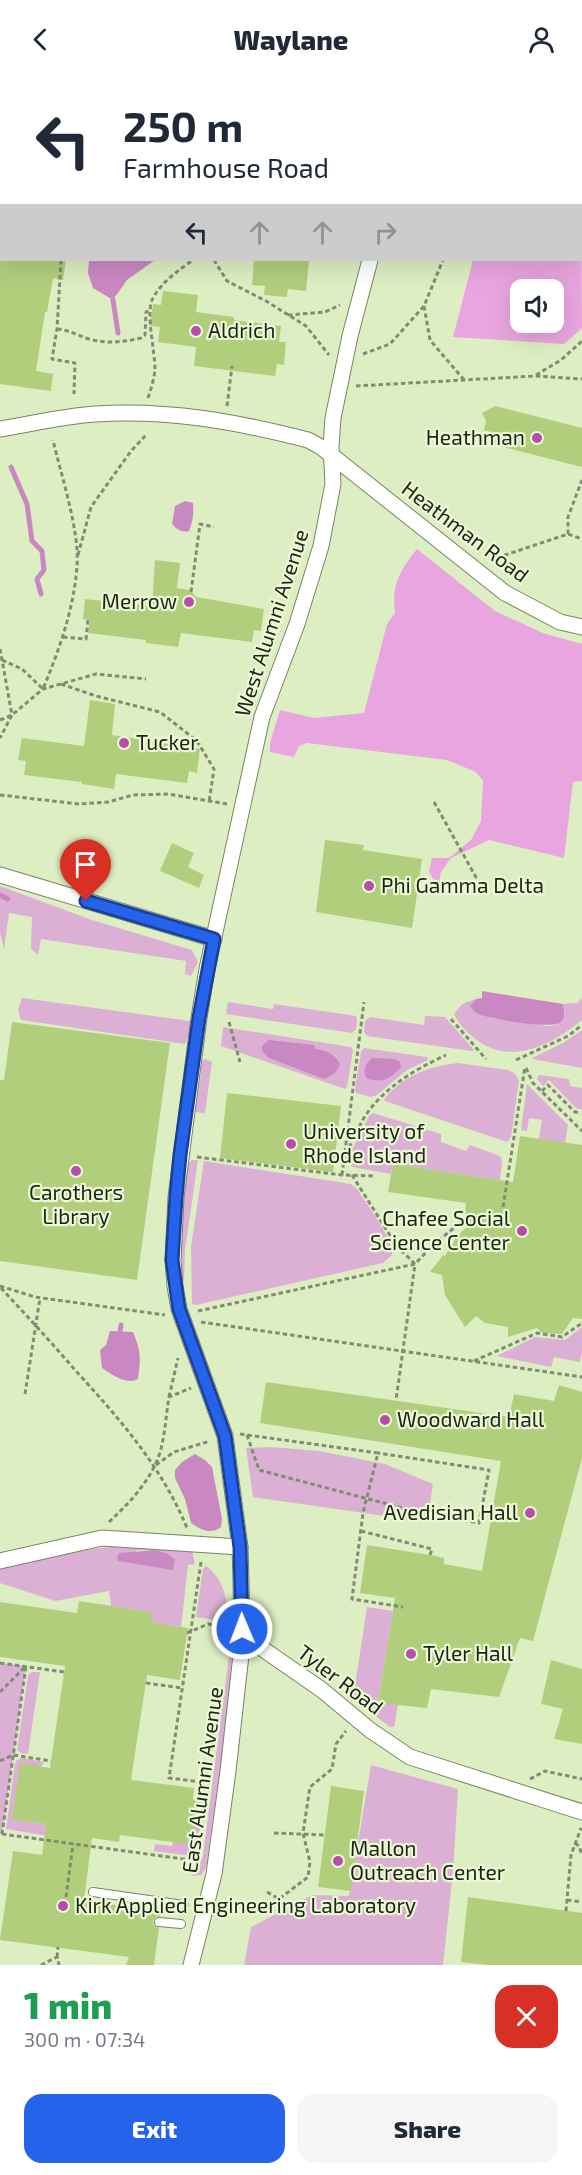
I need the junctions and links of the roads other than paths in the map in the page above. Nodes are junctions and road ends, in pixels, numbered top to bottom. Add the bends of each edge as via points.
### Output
1 (370, 261) edge
2 (0, 429) edge
3 (331, 455) junction
4 (582, 627) edge
5 (0, 875) edge
6 (224, 892) joint
7 (214, 939) junction
8 (240, 1547) junction
9 (0, 1562) edge
10 (242, 1646) junction
11 (581, 1819) edge
12 (93, 1892) dead end
13 (184, 1905) dead end
14 (159, 1922) dead end
15 (181, 1924) dead end
16 (191, 1965) edge

1 - 3 street, West Alumni Avenue via 333,418
2 - 3 street, Heathman Road via 94,414 176,414 308,440
3 - 4 street, Heathman Road via 505,593 560,622
3 - 6 street, West Alumni Avenue via 333,484 321,546 262,717
5 - 7 street
6 - 7 street, East Alumni Avenue
7 - 8 street, East Alumni Avenue via 180,1155 172,1260 183,1320 225,1436
8 - 9 street via 102,1538
8 - 10 street, East Alumni Avenue
10 - 11 street, Tyler Road via 257,1646 410,1757
10 - 16 street, East Alumni Avenue via 214,1874
12 - 13 lane
14 - 15 lane

